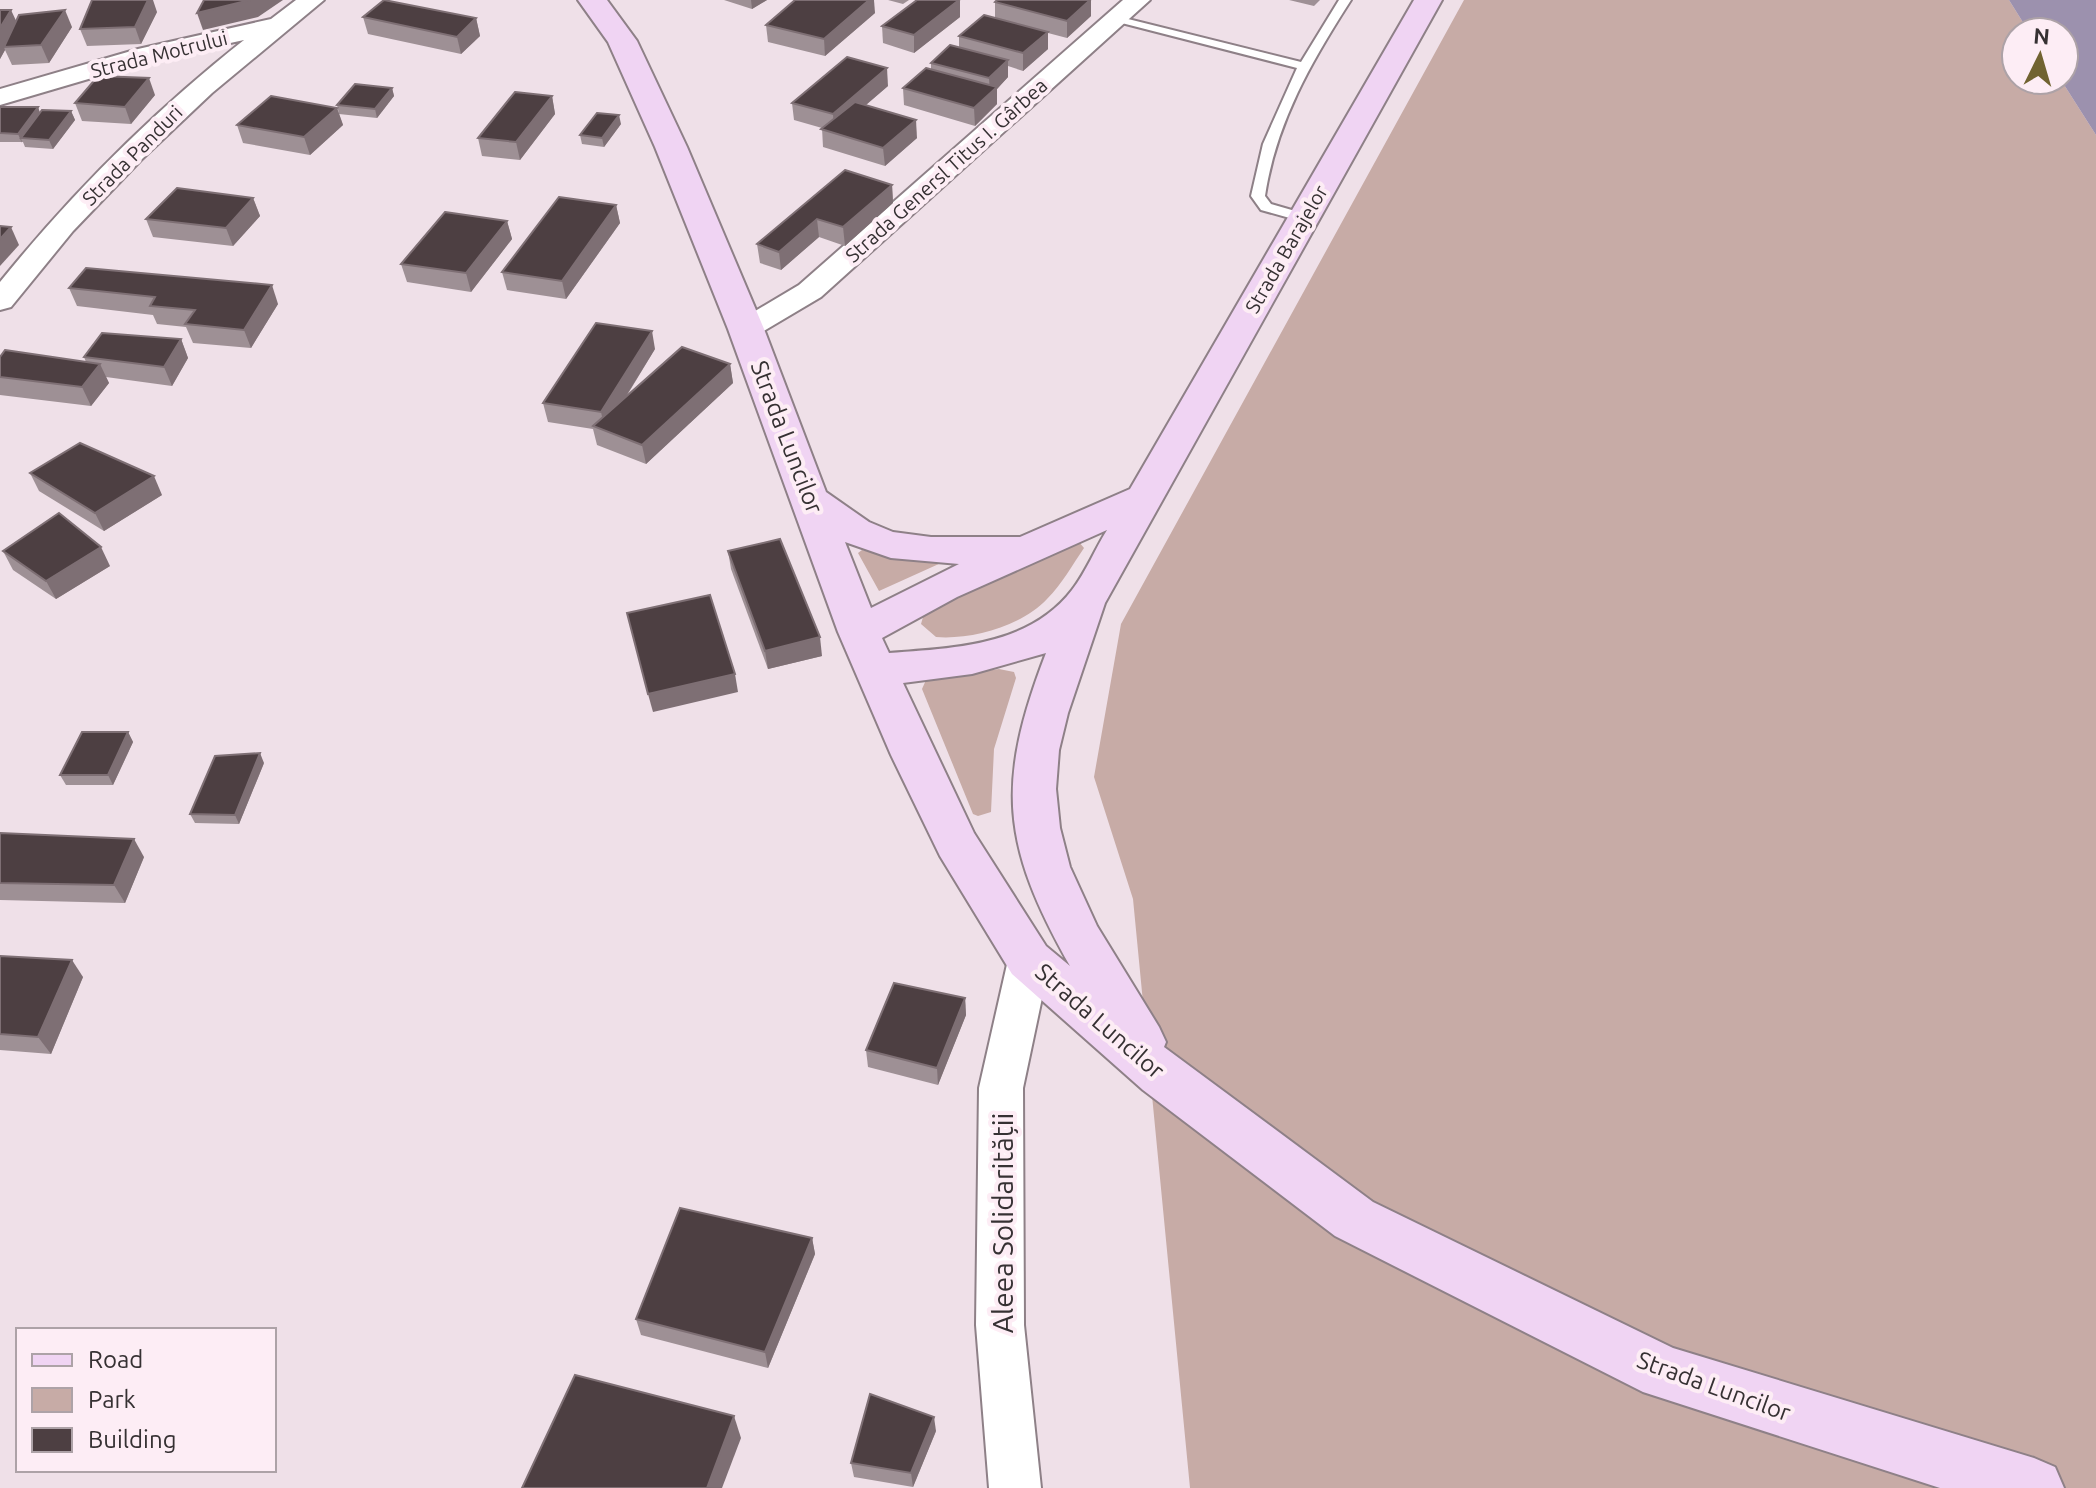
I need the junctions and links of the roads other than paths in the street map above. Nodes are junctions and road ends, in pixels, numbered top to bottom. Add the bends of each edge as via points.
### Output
1 (312, 0) edge
2 (592, 0) edge
3 (1345, 0) edge
4 (1428, 0) edge
5 (1120, 8) edge
6 (279, 25) junction
7 (1304, 66) junction
8 (0, 97) edge
9 (1304, 218) junction
10 (0, 301) edge
11 (746, 329) junction
12 (1144, 498) junction
13 (809, 499) junction
14 (1028, 547) junction
15 (1087, 599) junction
16 (867, 651) junction
17 (1029, 960) junction
18 (1161, 1075) junction
19 (1015, 1488) edge
20 (2034, 1488) edge

1 - 6 street, Strada Motrului
2 - 11 main road, Strada Luncilor via 622,41
3 - 7 lane
4 - 9 main road, Strada Barajelor
5 - 7 lane
5 - 11 street, Strada Genersl Titus I. Gârbea via 810,291
6 - 8 street, Strada Motrului via 147,54
6 - 10 street, Strada Panduri via 180,106 106,179
7 - 9 lane via 1261,166 1258,196 1266,207
9 - 12 main road, Strada Barajelor
11 - 13 main road, Strada Luncilor
12 - 14 main road
12 - 15 main road, Strada Barajelor
13 - 14 main road via 858,532 893,543 931,550
13 - 16 main road, Strada Luncilor
14 - 16 main road
15 - 16 main road, Strada Barajelor via 1059,628 978,659
15 - 18 main road via 1036,751 1034,805 1050,878
16 - 17 main road, Strada Luncilor via 956,843
17 - 18 main road, Strada Luncilor
17 - 19 street, Aleea Solidarității via 1001,1088 1000,1325
18 - 20 main road, Strada Luncilor via 1354,1219 1663,1373

